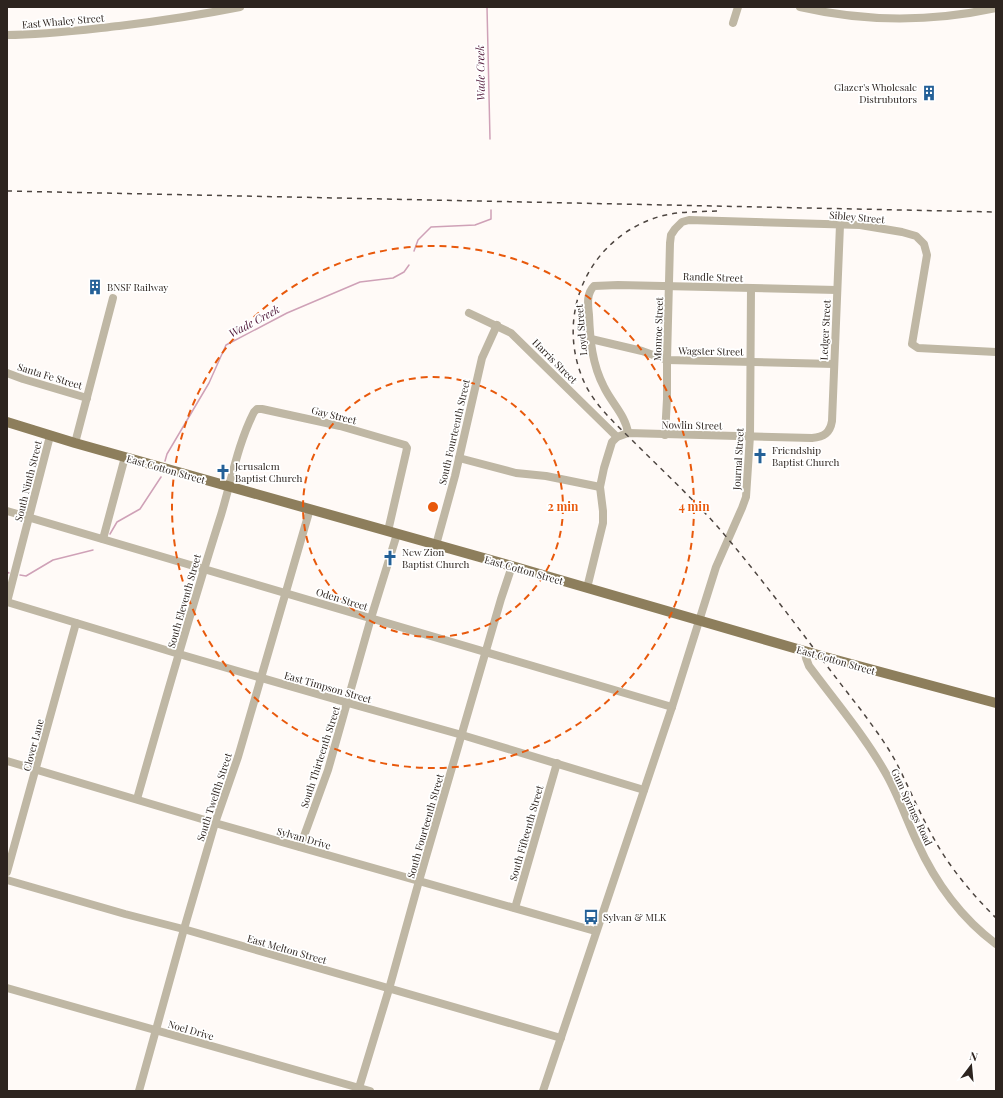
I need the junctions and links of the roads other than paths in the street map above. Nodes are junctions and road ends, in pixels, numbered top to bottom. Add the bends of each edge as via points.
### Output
1 (239, 7) edge
2 (738, 7) edge
3 (800, 7) edge
4 (996, 8) edge
5 (733, 23) dead end
6 (7, 34) edge
7 (840, 225) junction
8 (677, 226) joint
9 (669, 286) junction
10 (752, 288) junction
11 (591, 289) joint
12 (837, 290) junction
13 (113, 298) dead end
14 (469, 313) dead end
15 (496, 325) junction
16 (590, 338) junction
17 (996, 352) edge
18 (667, 360) junction
19 (750, 362) junction
20 (834, 364) junction
21 (7, 373) edge
22 (87, 398) junction
23 (256, 410) joint
24 (7, 422) edge
25 (628, 433) junction
26 (826, 434) joint
27 (665, 435) junction
28 (50, 436) junction
29 (750, 436) junction
30 (617, 438) junction
31 (75, 443) junction
32 (406, 446) joint
33 (125, 458) junction
34 (459, 458) junction
35 (230, 487) junction
36 (600, 487) junction
37 (310, 509) junction
38 (7, 511) edge
39 (29, 518) junction
40 (393, 533) junction
41 (103, 539) junction
42 (436, 545) junction
43 (512, 566) junction
44 (204, 569) junction
45 (587, 588) junction
46 (287, 593) junction
47 (7, 602) edge
48 (371, 618) junction
49 (700, 621) junction
50 (76, 623) junction
51 (805, 651) junction
52 (486, 652) junction
53 (179, 654) junction
54 (262, 678) junction
55 (348, 703) junction
56 (996, 703) edge
57 (672, 707) junction
58 (462, 734) junction
59 (7, 761) edge
60 (557, 763) junction
61 (36, 770) junction
62 (644, 790) junction
63 (137, 799) junction
64 (215, 823) junction
65 (300, 847) junction
66 (7, 872) edge
67 (7, 880) edge
68 (419, 881) junction
69 (515, 908) junction
70 (184, 929) junction
71 (595, 931) junction
72 (996, 944) edge
73 (7, 988) edge
74 (389, 989) junction
75 (156, 1030) junction
76 (561, 1038) junction
77 (358, 1089) edge
78 (139, 1091) edge
79 (370, 1091) edge
80 (543, 1091) edge

1 - 6 street, East Whaley Street via 169,20 88,30 48,34
2 - 5 street
3 - 4 street via 845,15 899,19 943,17
7 - 8 street, Sibley Street via 692,220
7 - 12 street, Ledger Street
7 - 17 street, Sibley Street via 870,226 906,232 919,238 924,244 927,260 912,342 914,346
8 - 9 street, Monroe Street via 670,240
9 - 10 street, Randle Street
9 - 11 street, Randle Street via 599,285
9 - 18 street, Monroe Street
10 - 12 street, Randle Street
10 - 19 street, Journal Street
11 - 16 street, Loyd Street via 588,298
12 - 20 street, Ledger Street
13 - 22 street
14 - 15 street, Harris Street
15 - 30 street, Harris Street via 511,333
15 - 34 street, South Fourteenth Street via 482,358
16 - 18 street, Wagster Street
16 - 25 street, Loyd Street via 594,361 603,385 623,419
18 - 19 street, Wagster Street
18 - 27 street, Monroe Street
19 - 20 street, Wagster Street
19 - 29 street, Journal Street
20 - 26 street, Ledger Street via 832,421
21 - 22 street, Santa Fe Street
22 - 31 street
23 - 32 street, Gay Street via 262,409 340,426
23 - 35 street, South Eleventh Street via 241,444
24 - 28 main road, East Cotton Street
25 - 27 street, Nowlin Street
25 - 30 street
26 - 29 street, Nowlin Street via 812,438
27 - 29 street, Nowlin Street
28 - 31 main road, East Cotton Street
28 - 39 street, South Ninth Street
29 - 49 street, Journal Street via 746,497 718,563
30 - 36 street via 611,445
31 - 33 main road, East Cotton Street
32 - 40 street, South Thirteenth Street
33 - 35 main road, East Cotton Street
33 - 41 street
34 - 36 street via 516,473
34 - 42 street, South Fourteenth Street
35 - 37 main road, East Cotton Street
35 - 44 street, South Eleventh Street
36 - 45 street via 603,523
37 - 40 main road, East Cotton Street
37 - 46 street, South Twelfth Street
38 - 39 street, Oden Street
39 - 41 street, Oden Street
39 - 47 street, South Ninth Street
40 - 42 main road, East Cotton Street
40 - 48 street, South Thirteenth Street
41 - 44 street, Oden Street
42 - 43 main road, East Cotton Street
43 - 45 main road, East Cotton Street
43 - 52 street, South Fourteenth Street
44 - 46 street, Oden Street
44 - 53 street, South Eleventh Street
45 - 49 main road, East Cotton Street
46 - 48 street, Oden Street
46 - 54 street, South Twelfth Street
47 - 50 street, East Timpson Street
48 - 52 street, Oden Street
48 - 55 street, South Thirteenth Street
49 - 51 main road, East Cotton Street
49 - 57 street, Journal Street
50 - 53 street, East Timpson Street
50 - 61 street, Clover Lane
51 - 56 main road, East Cotton Street
51 - 72 street, Gum Springs Road via 809,666 885,772 924,857 941,886 966,917
52 - 57 street, Oden Street
52 - 58 street, South Fourteenth Street
53 - 54 street, East Timpson Street
53 - 63 street, South Eleventh Street
54 - 55 street, East Timpson Street
54 - 64 street, South Twelfth Street
55 - 58 street, East Timpson Street
55 - 65 street, South Thirteenth Street
57 - 62 street, Journal Street
58 - 60 street, East Timpson Street
58 - 68 street, South Fourteenth Street
59 - 61 street, Sylvan Drive
60 - 62 street, East Timpson Street
60 - 69 street, South Fifteenth Street
61 - 63 street, Sylvan Drive
61 - 66 street, Clover Lane
62 - 71 street, Journal Street
63 - 64 street, Sylvan Drive
64 - 65 street, Sylvan Drive
64 - 70 street, South Twelfth Street
65 - 68 street, Sylvan Drive
67 - 70 street, East Melton Street
68 - 69 street, Sylvan Drive
68 - 74 street, South Fourteenth Street
69 - 71 street, Sylvan Drive
70 - 74 street, East Melton Street
70 - 75 street, South Twelfth Street
71 - 76 street, Journal Street
73 - 75 street, Noel Drive
74 - 76 street, East Melton Street
74 - 77 street, South Fourteenth Street
75 - 77 street, Noel Drive
75 - 78 street, South Twelfth Street
76 - 80 street, Journal Street
77 - 79 street, Noel Drive

